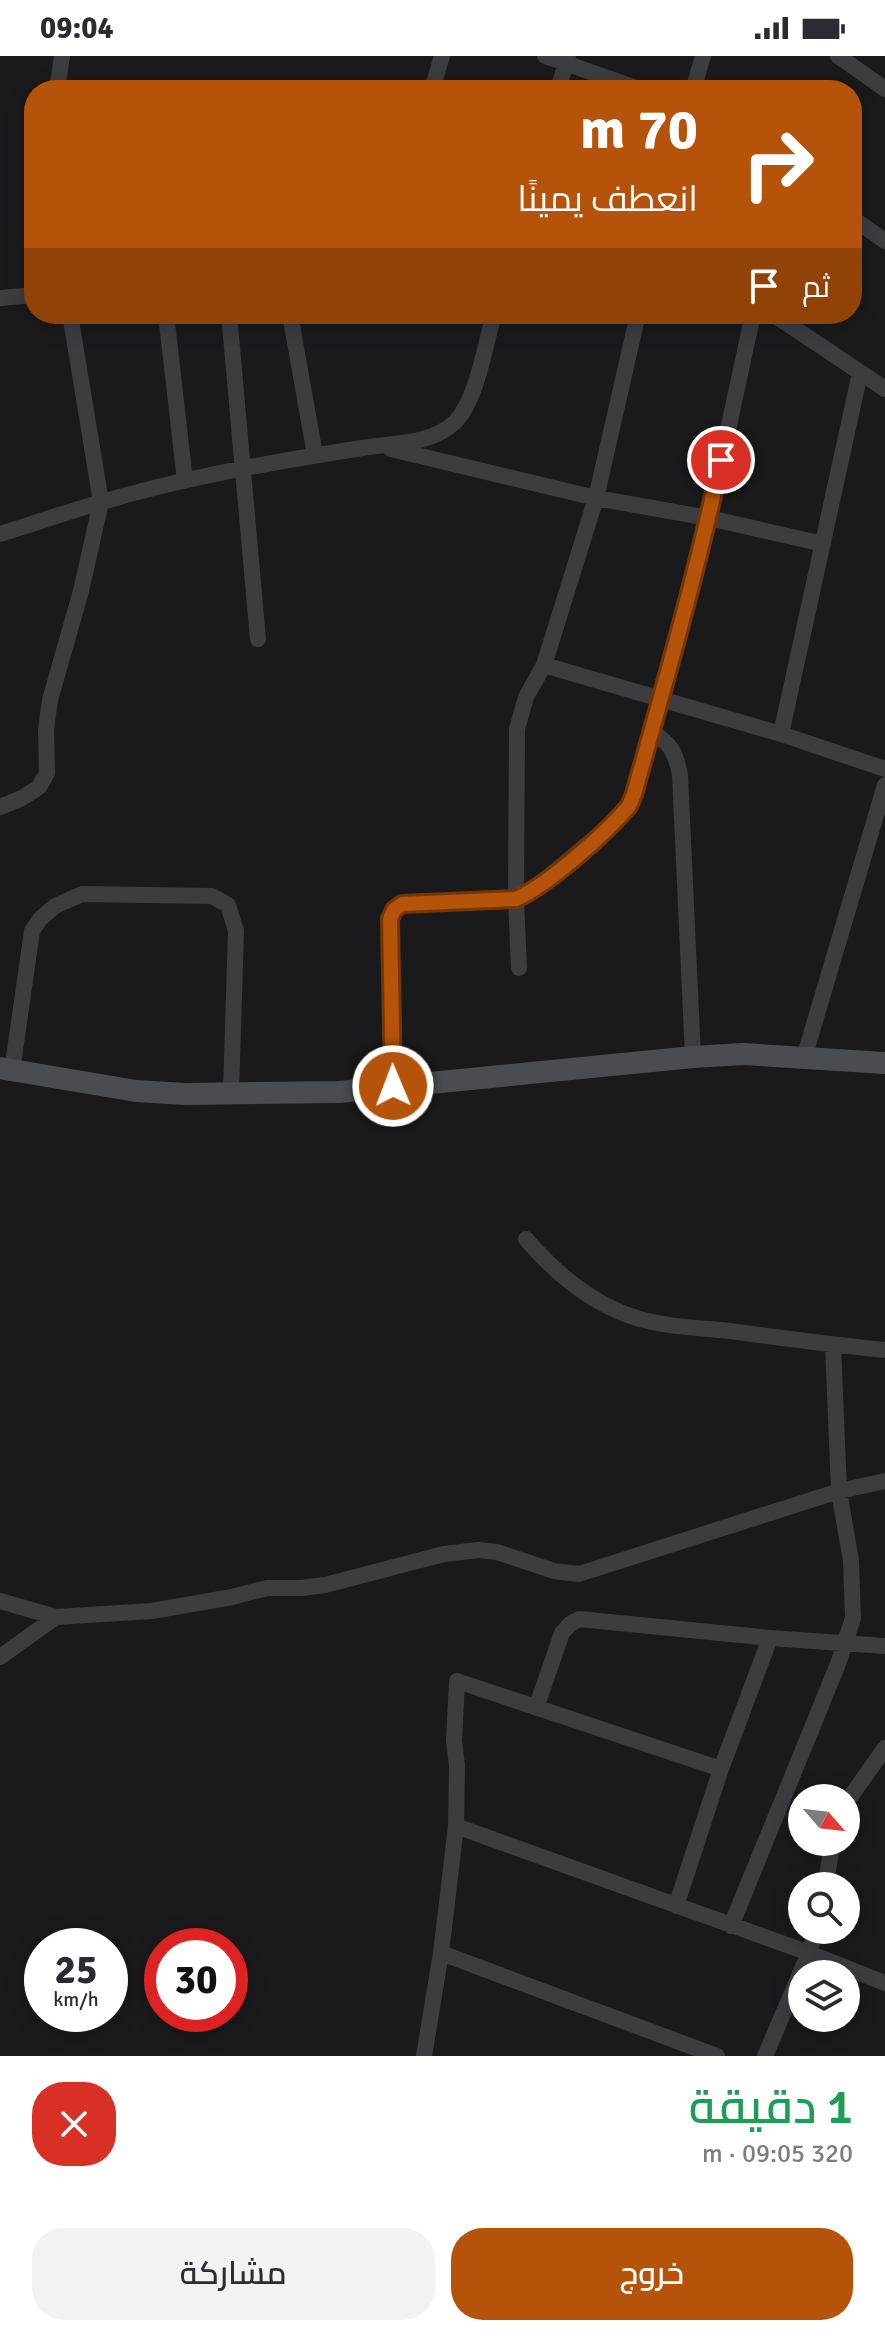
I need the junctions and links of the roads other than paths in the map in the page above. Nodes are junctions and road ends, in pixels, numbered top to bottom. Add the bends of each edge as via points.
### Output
1 (62, 56) edge
2 (442, 56) edge
3 (545, 56) edge
4 (703, 56) edge
5 (838, 56) edge
6 (566, 60) edge
7 (58, 80) edge
8 (435, 80) edge
9 (561, 80) edge
10 (617, 80) edge
11 (696, 80) edge
12 (885, 89) edge
13 (862, 225) edge
14 (885, 241) edge
15 (24, 296) edge
16 (0, 298) edge
17 (72, 324) edge
18 (167, 324) edge
19 (230, 324) edge
20 (292, 324) edge
21 (491, 324) edge
22 (636, 324) edge
23 (751, 324) edge
24 (788, 324) edge
25 (860, 373) junction
26 (885, 389) edge
27 (378, 445) junction
28 (315, 455) junction
29 (245, 469) junction
30 (185, 481) junction
31 (596, 498) junction
32 (101, 502) junction
33 (709, 518) junction
34 (1, 530) edge
35 (823, 544) junction
36 (258, 639) dead end
37 (544, 665) junction
38 (661, 699) junction
39 (651, 732) junction
40 (781, 734) junction
41 (885, 769) edge
42 (885, 785) edge
43 (0, 807) edge
44 (516, 899) junction
45 (519, 968) dead end
46 (693, 1057) junction
47 (804, 1058) junction
48 (885, 1063) edge
49 (6, 1070) edge
50 (393, 1086) junction
51 (231, 1093) junction
52 (526, 1239) dead end
53 (833, 1345) junction
54 (885, 1350) edge
55 (885, 1481) edge
56 (839, 1491) junction
57 (0, 1601) edge
58 (56, 1617) junction
59 (770, 1638) junction
60 (847, 1643) junction
61 (885, 1646) edge
62 (0, 1657) edge
63 (536, 1708) junction
64 (885, 1748) edge
65 (721, 1769) junction
66 (859, 1784) edge
67 (456, 1826) junction
68 (676, 1906) junction
69 (731, 1926) junction
70 (812, 1944) edge
71 (441, 1953) junction
72 (809, 1953) junction
73 (885, 1983) edge
74 (424, 2056) edge
75 (717, 2056) edge
76 (765, 2056) edge

1 - 7 street
2 - 8 street
3 - 6 street
4 - 11 street
5 - 12 street
6 - 9 street
6 - 10 street
13 - 14 street
15 - 16 street
17 - 32 street
18 - 30 street
19 - 29 street
20 - 28 street
21 - 27 street via 472,392 453,423 412,442
22 - 31 street
23 - 33 street
24 - 25 street
25 - 26 street
25 - 35 street
27 - 28 street
27 - 31 street
28 - 29 street
29 - 30 street
29 - 36 street
30 - 32 street
31 - 33 street
31 - 37 street
32 - 34 street
32 - 43 street via 50,700 47,773 39,787
33 - 35 street
33 - 38 street
35 - 40 street
37 - 38 street
37 - 44 street via 526,697 517,729
38 - 39 street
38 - 40 street
39 - 44 street via 629,806 547,881
39 - 46 street via 674,749 680,775
40 - 41 street
42 - 47 street
44 - 45 street
44 - 50 street via 402,904 394,910
46 - 47 street
46 - 50 street
47 - 48 street
49 - 51 street via 136,1091
49 - 51 street via 32,931 55,906 82,894 212,896 228,905 236,931
50 - 51 street
52 - 53 street via 572,1284 602,1304 640,1319
53 - 54 street
53 - 56 street
55 - 56 street
56 - 58 street via 579,1574 478,1550 325,1585 267,1588 152,1611
56 - 60 street via 853,1593
57 - 58 street
58 - 62 street
59 - 60 street
59 - 63 street via 579,1619 562,1633
59 - 65 street
60 - 61 street
60 - 69 street
63 - 65 street
63 - 67 street via 457,1681
64 - 66 street
65 - 68 street
67 - 68 street
67 - 71 street
68 - 69 street
69 - 72 street
70 - 72 street
71 - 74 street
71 - 75 street
72 - 73 street
72 - 76 street

